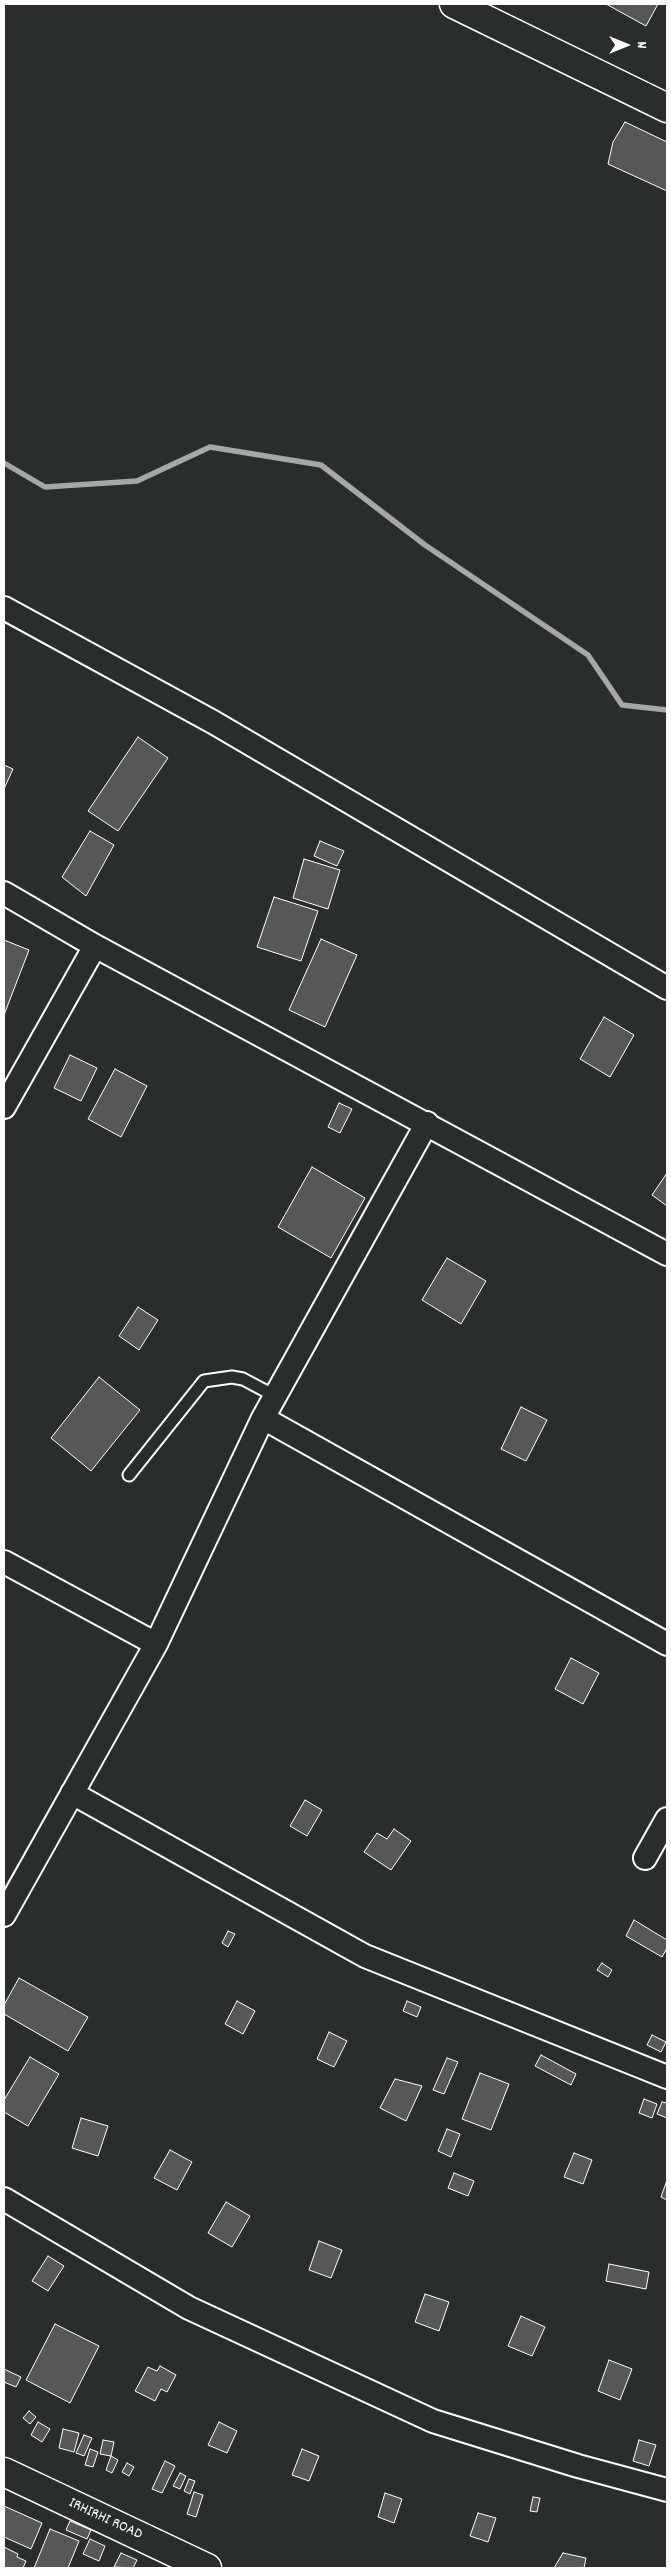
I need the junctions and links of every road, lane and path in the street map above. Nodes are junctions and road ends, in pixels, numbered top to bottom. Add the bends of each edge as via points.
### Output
1 (454, 4) edge
2 (667, 108) edge
3 (4, 608) edge
4 (4, 893) edge
5 (95, 946) junction
6 (667, 988) edge
7 (4, 1107) edge
8 (428, 1123) junction
9 (667, 1254) edge
10 (275, 1396) junction
11 (262, 1418) junction
12 (129, 1475) dead end
13 (4, 1562) edge
14 (156, 1644) junction
15 (667, 1644) edge
16 (72, 1793) junction
17 (667, 1819) edge
18 (645, 1858) dead end
19 (4, 1915) edge
20 (667, 2077) edge
21 (4, 2199) edge
22 (4, 2472) edge
23 (667, 2490) edge
24 (207, 2568) edge

1 - 2 street
3 - 6 street via 213,722
4 - 5 street
5 - 7 street
5 - 8 street
8 - 9 street
8 - 10 street
10 - 11 street
10 - 12 lane via 244,1379 232,1377 204,1381
11 - 14 street
11 - 15 street
13 - 14 street
14 - 16 street
16 - 19 street
16 - 20 street via 365,1956
17 - 18 street
21 - 23 street via 188,2308 433,2420 578,2466
22 - 24 street, IRHIRHI ROAD

